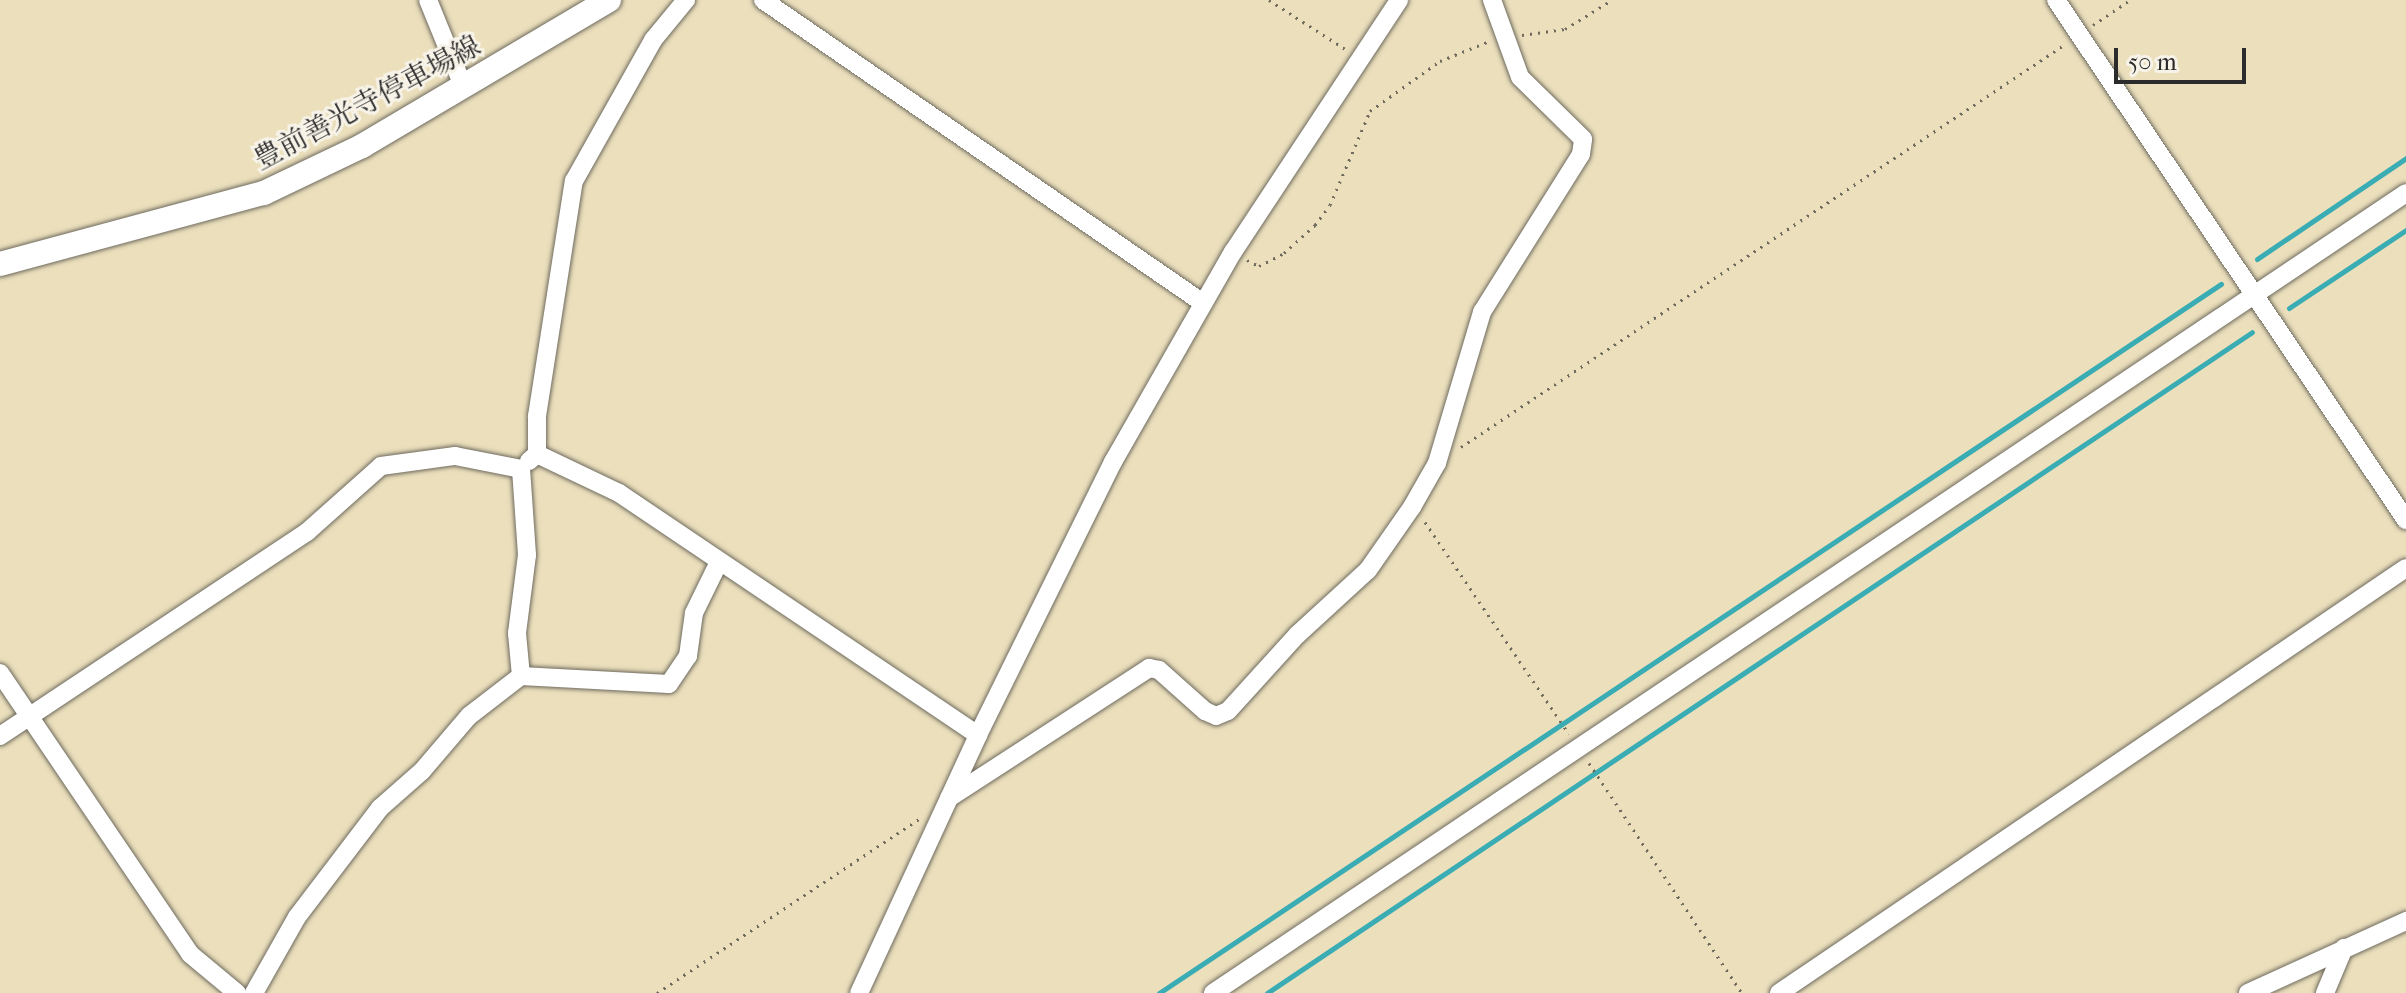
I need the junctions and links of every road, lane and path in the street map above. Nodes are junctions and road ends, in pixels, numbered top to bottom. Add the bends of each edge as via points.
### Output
1 (428, 0) edge
2 (609, 0) edge
3 (686, 0) edge
4 (763, 0) edge
5 (1269, 0) edge
6 (1399, 0) edge
7 (1492, 0) edge
8 (1612, 0) edge
9 (2056, 0) edge
10 (2130, 0) edge
11 (2079, 34) junction
12 (1505, 37) junction
13 (1360, 59) junction
14 (464, 88) junction
15 (2406, 193) edge
16 (1233, 252) junction
17 (0, 264) edge
18 (2256, 295) junction
19 (1203, 303) junction
20 (537, 454) junction
21 (1437, 463) junction
22 (521, 469) junction
23 (1412, 507) junction
24 (2406, 520) edge
25 (719, 562) junction
26 (2406, 568) edge
27 (0, 673) edge
28 (521, 676) junction
29 (29, 716) junction
30 (1566, 730) dead end
31 (978, 735) junction
32 (0, 736) edge
33 (1590, 764) dead end
34 (949, 798) junction
35 (2406, 921) edge
36 (2344, 948) junction
37 (237, 993) edge
38 (254, 993) edge
39 (657, 993) edge
40 (859, 993) edge
41 (1213, 993) edge
42 (1742, 993) edge
43 (1779, 993) edge
44 (2248, 993) edge
45 (2325, 993) edge

1 - 14 street
2 - 14 main road, 豊前善光寺停車場線
3 - 20 street via 653,40 574,181 537,416
4 - 19 street
5 - 13 path
6 - 13 street
7 - 12 street
8 - 12 path via 1565,29
9 - 11 street
10 - 11 path
11 - 18 street
11 - 21 path
12 - 16 path via 1440,61 1370,111 1330,205 1284,253 1259,266
12 - 21 street via 1520,77 1583,139 1581,154 1482,312
13 - 16 street
14 - 17 main road, 豊前善光寺停車場線 via 264,193
15 - 18 street
16 - 19 street
18 - 24 street
18 - 41 street
19 - 31 street via 1113,462
20 - 22 street
20 - 25 street via 619,493
21 - 23 street
22 - 28 street via 527,555 517,633
22 - 29 street via 455,456 381,466 307,532
23 - 30 path
23 - 34 street via 1368,570 1297,635 1228,711 1216,716 1205,711 1159,670 1149,668
25 - 28 street via 694,613 688,656 669,684
25 - 31 street
26 - 43 street
27 - 29 street
28 - 38 street via 469,716 422,771 380,808 297,917
29 - 32 street
29 - 37 street via 190,954
31 - 34 street
33 - 42 path
34 - 39 path
34 - 40 street
35 - 36 street
36 - 44 street
36 - 45 street

